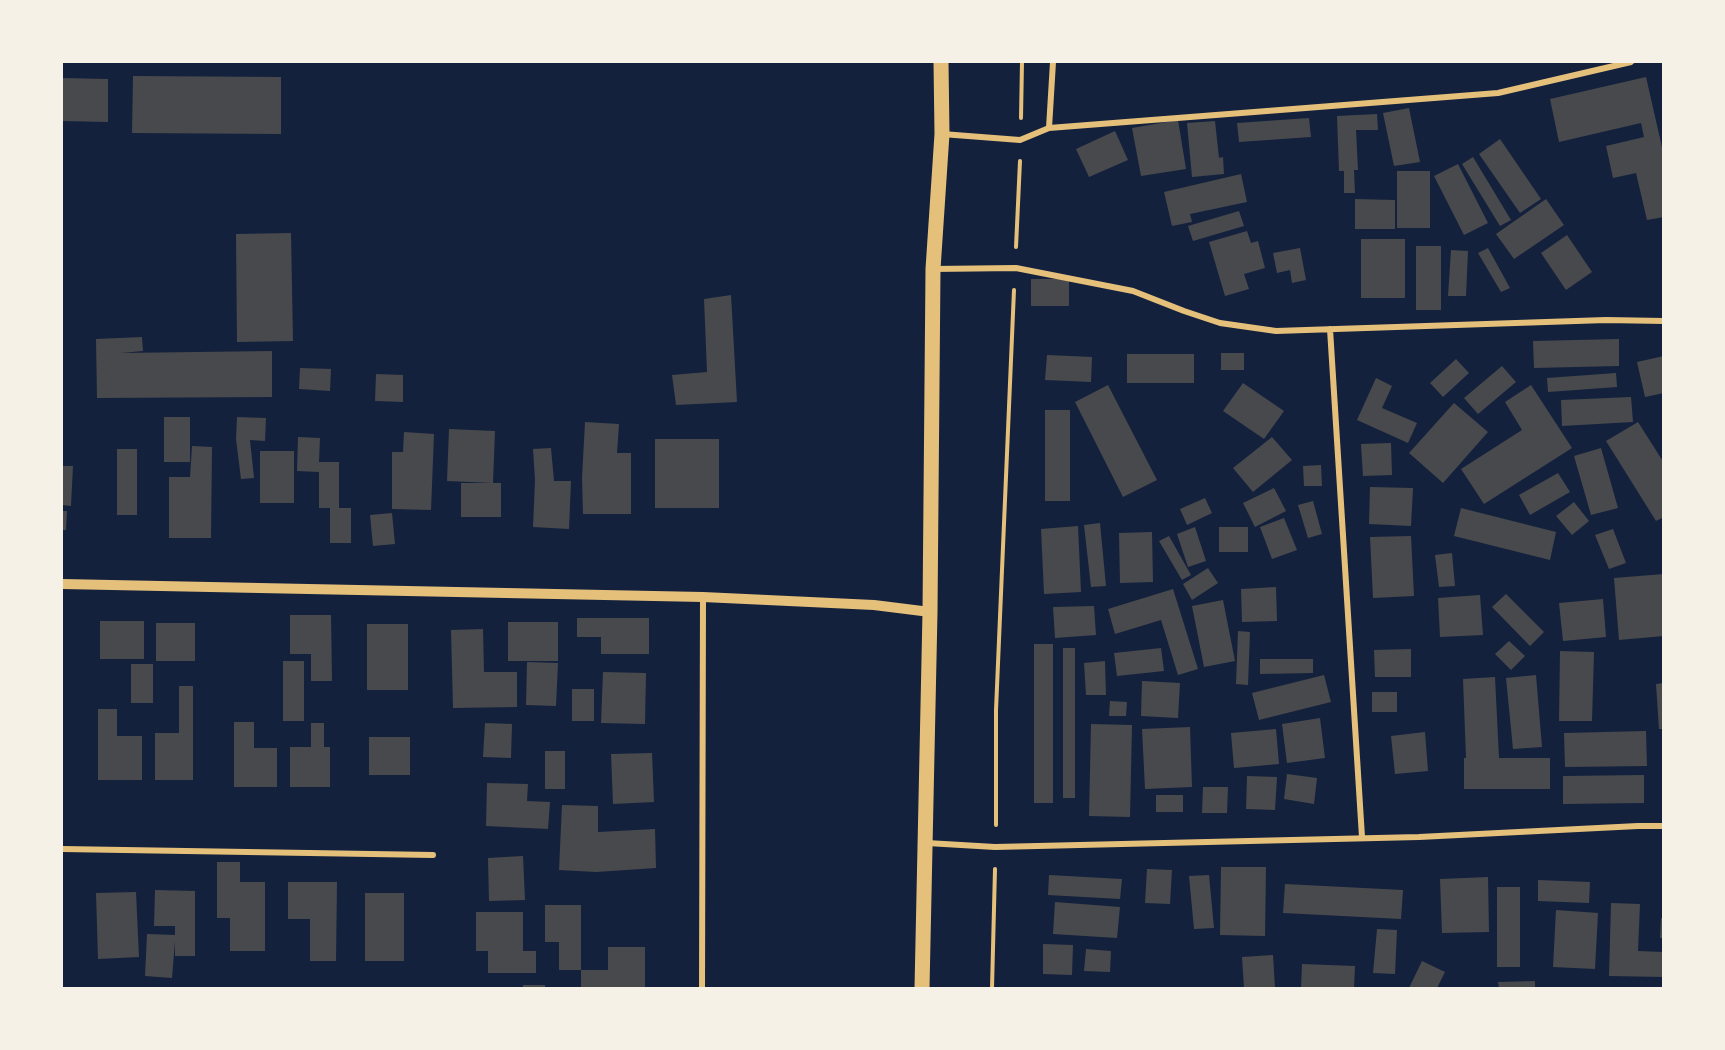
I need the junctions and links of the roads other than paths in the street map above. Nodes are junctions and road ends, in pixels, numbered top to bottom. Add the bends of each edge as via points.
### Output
1 (941, 62) edge
2 (1053, 62) edge
3 (1631, 62) edge
4 (1049, 128) junction
5 (942, 134) junction
6 (933, 269) junction
7 (1664, 321) edge
8 (1330, 329) junction
9 (62, 584) edge
10 (703, 597) junction
11 (930, 612) junction
12 (1664, 826) edge
13 (1362, 837) junction
14 (925, 843) junction
15 (62, 849) edge
16 (433, 855) dead end
17 (702, 988) edge
18 (922, 988) edge

1 - 5 main road
2 - 4 street
3 - 4 street via 1498,93
4 - 5 street via 1020,140
5 - 6 main road
6 - 8 street via 1016,268 1133,291 1220,323 1276,331
6 - 11 main road
7 - 8 street
8 - 13 street
9 - 10 street
10 - 11 street via 874,605
10 - 17 street
11 - 14 main road
12 - 13 street
13 - 14 street via 995,847
14 - 18 main road
15 - 16 street

